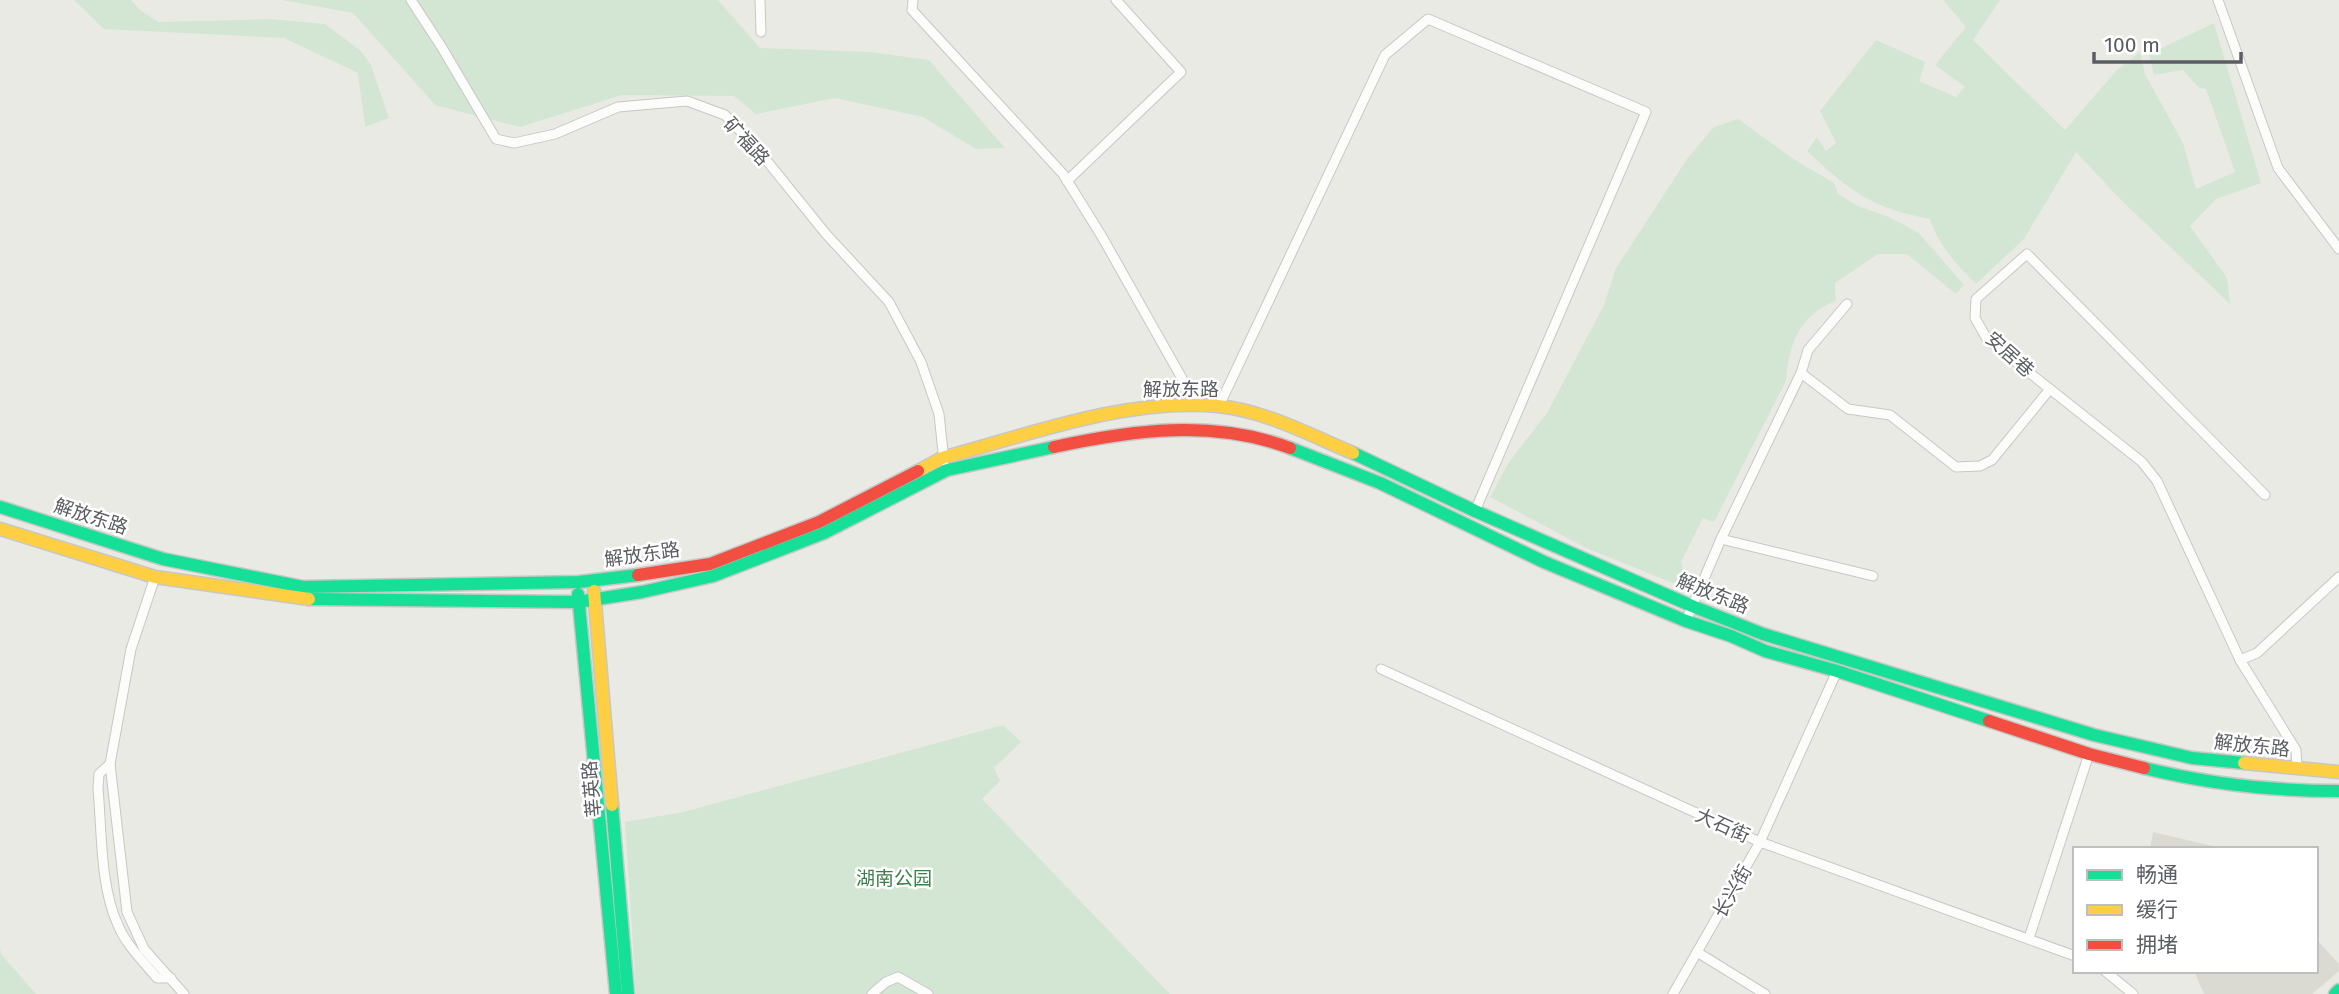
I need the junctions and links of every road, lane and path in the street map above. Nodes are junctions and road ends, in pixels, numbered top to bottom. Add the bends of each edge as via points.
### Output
1 (411, 0) edge
2 (760, 0) edge
3 (913, 0) edge
4 (1116, 0) edge
5 (2218, 0) edge
6 (761, 32) dead end
7 (1067, 181) junction
8 (2339, 248) edge
9 (1847, 304) dead end
10 (1801, 373) junction
11 (2050, 389) junction
12 (1196, 405) junction
13 (1219, 406) junction
14 (945, 464) junction
15 (2265, 495) dead end
16 (0, 507) edge
17 (1475, 511) junction
18 (0, 529) edge
19 (1721, 538) junction
20 (1873, 576) dead end
21 (155, 577) junction
22 (2339, 577) edge
23 (594, 580) junction
24 (579, 582) junction
25 (593, 600) junction
26 (578, 602) junction
27 (1692, 606) junction
28 (1686, 621) junction
29 (2240, 660) junction
30 (1381, 669) dead end
31 (1837, 671) junction
32 (2089, 754) junction
33 (110, 764) junction
34 (2297, 769) junction
35 (2339, 772) edge
36 (2339, 791) edge
37 (1760, 842) junction
38 (2029, 938) junction
39 (1698, 952) junction
40 (2073, 955) edge
41 (2107, 973) edge
42 (171, 978) junction
43 (2339, 990) edge
44 (184, 994) edge
45 (616, 994) edge
46 (628, 994) edge
47 (872, 994) edge
48 (928, 994) edge
49 (1674, 994) edge
50 (1765, 994) edge
51 (2133, 994) edge
52 (2335, 994) edge

1 - 14 street, 矿福路 via 496,139 514,143 555,134 618,107 687,101 725,115 889,302 920,362 939,414
2 - 6 street
3 - 7 street via 912,10
4 - 7 street via 1181,72
5 - 8 street via 2278,168
7 - 12 street
9 - 10 street via 1808,350
10 - 11 street via 1849,409 1890,415 1956,467 1980,466 1992,460
10 - 19 street
11 - 15 street, 安居巷 via 1987,339 1975,318 1976,299 2026,254
11 - 29 street, 安居巷 via 2142,462 2157,481
12 - 13 main road, 解放东路
12 - 14 main road, 解放东路 via 1121,410
13 - 17 main road, 解放东路 via 1271,418
13 - 17 street via 1385,55 1428,19 1646,112
14 - 23 main road, 解放东路 via 819,522 710,564
14 - 25 main road, 解放东路 via 824,533 713,576
14 - 28 main road, 解放东路 via 1157,431 1261,437 1380,483 1544,562
16 - 24 main road, 解放东路 via 163,559 303,587
17 - 27 main road, 解放东路
18 - 21 main road, 解放东路
19 - 20 street
19 - 27 street
21 - 26 main road, 解放东路 via 302,599
21 - 33 street via 131,649
22 - 29 street via 2257,653
23 - 24 main road, 解放东路
23 - 25 main road, 莘英路
24 - 26 main road, 莘英路
25 - 26 main road, 解放东路
25 - 46 main road, 莘英路
26 - 45 main road, 莘英路
27 - 28 street
27 - 34 main road, 解放东路 via 1763,634 2094,735 2192,758
28 - 31 main road, 解放东路 via 1765,651
29 - 34 street, 安居巷 via 2297,750
30 - 37 street, 大石街
31 - 32 main road, 解放东路
31 - 37 street, 长兴街
32 - 36 main road, 解放东路 via 2190,780
32 - 38 street
33 - 42 street via 127,912 144,949
33 - 42 street via 99,774 98,789 111,906 128,944 158,978
34 - 35 main road, 解放东路
37 - 38 street, 大石街
37 - 39 street, 长兴街
38 - 40 street, 大石街
39 - 49 street, 长兴街
39 - 50 street
41 - 51 street
42 - 44 street
43 - 52 main road
47 - 48 street via 898,977

